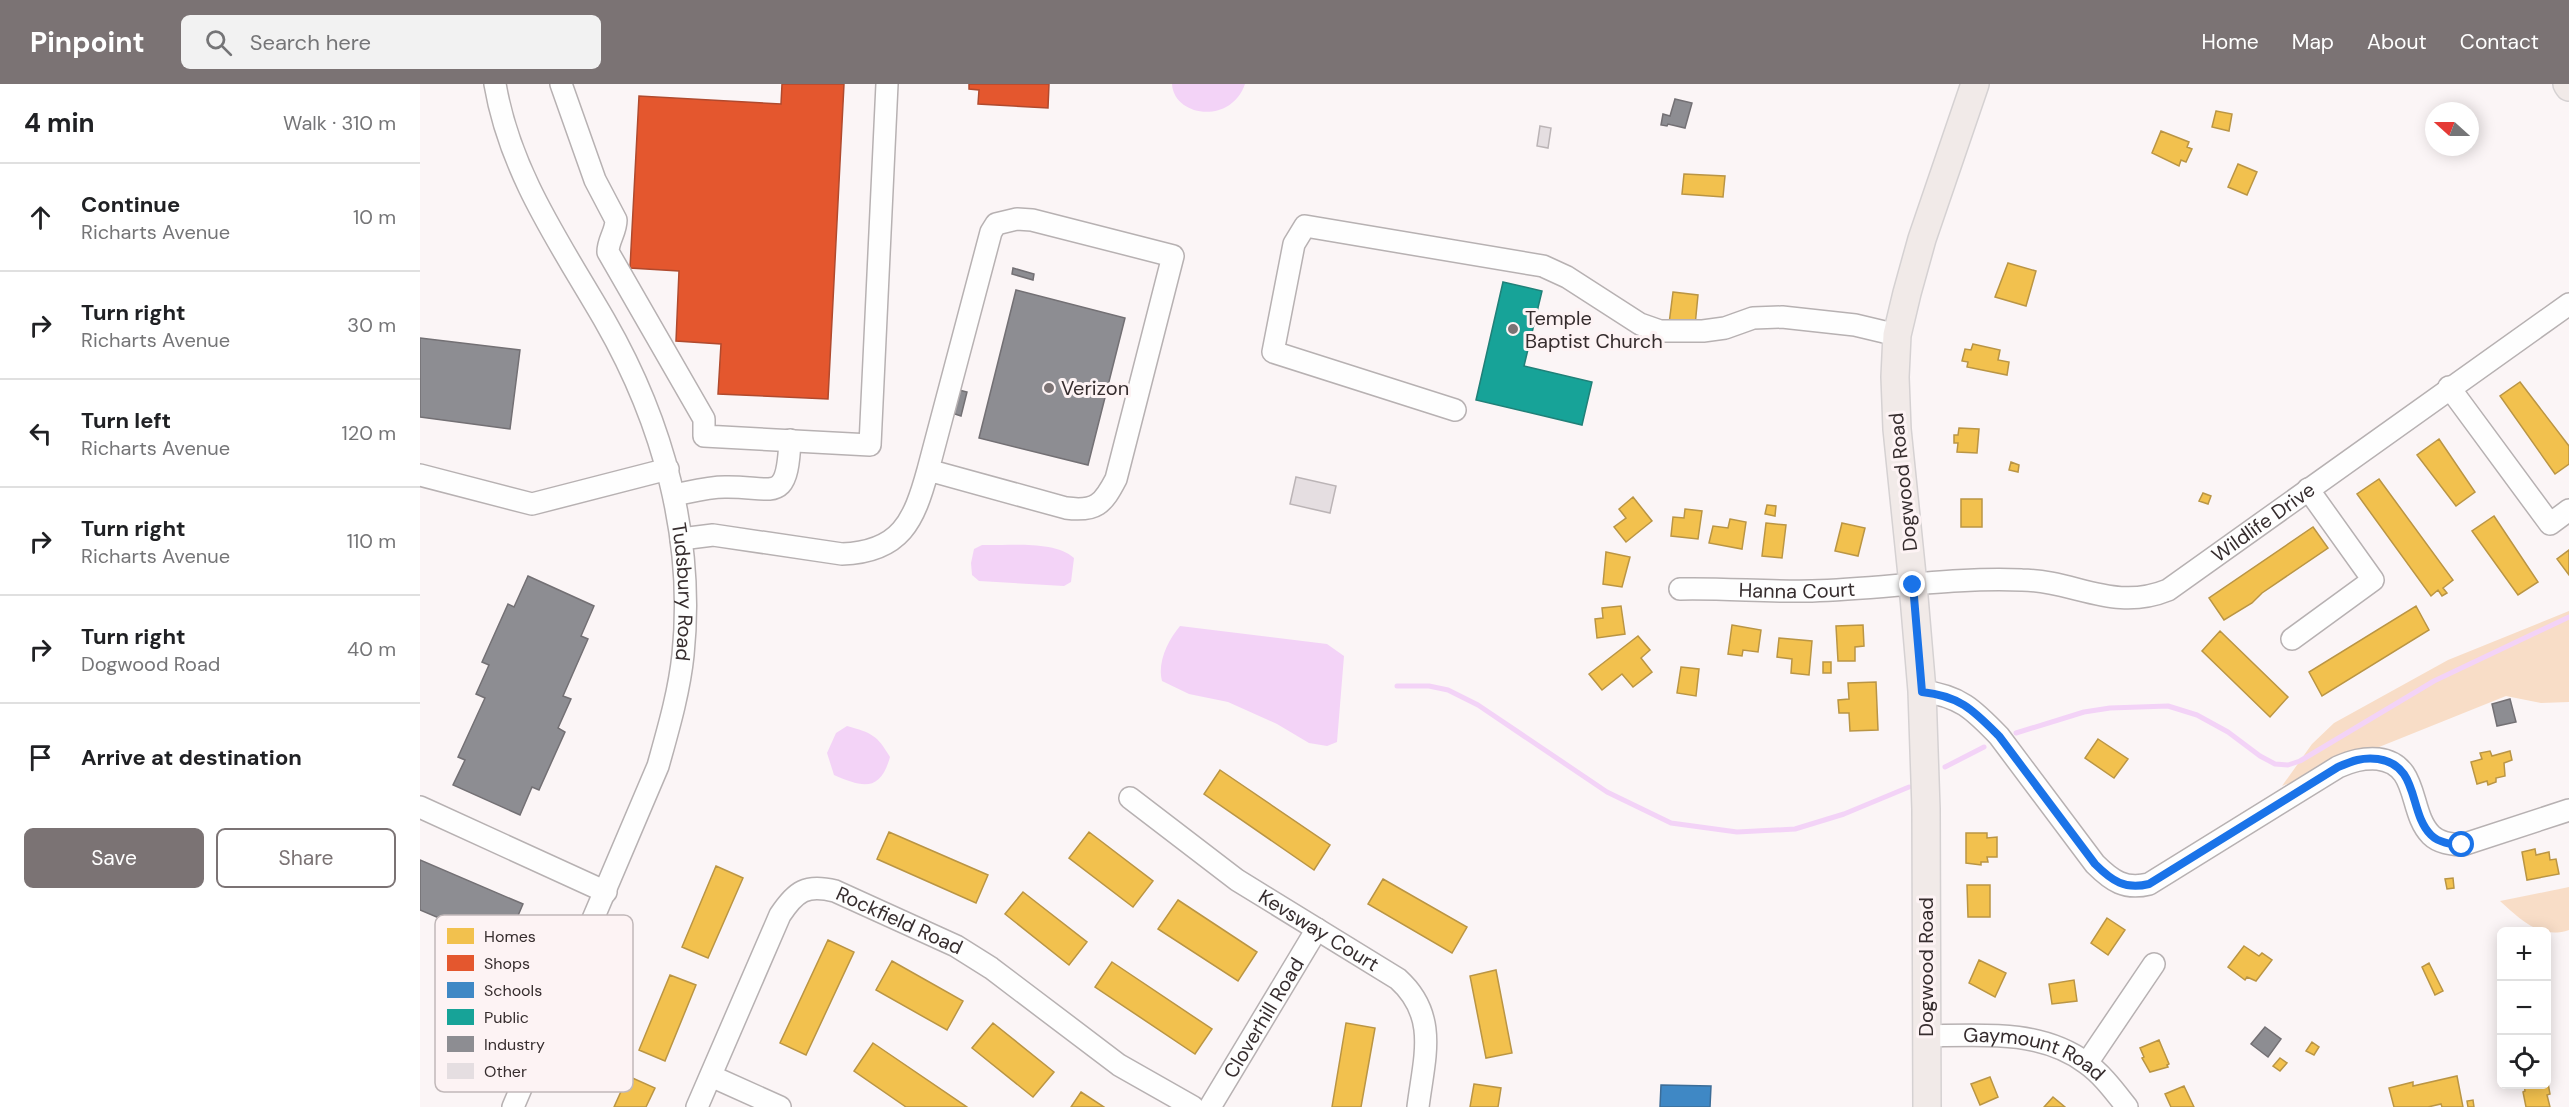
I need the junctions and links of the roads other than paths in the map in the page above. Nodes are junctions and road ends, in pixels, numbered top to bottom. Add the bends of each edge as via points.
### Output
1 (495, 84) edge
2 (561, 84) edge
3 (887, 84) edge
4 (1976, 84) edge
5 (2569, 304) edge
6 (1898, 335) junction
7 (2449, 387) junction
8 (1455, 410) dead end
9 (790, 440) junction
10 (668, 469) junction
11 (928, 470) junction
12 (420, 475) edge
13 (2308, 489) junction
14 (674, 495) junction
15 (2569, 510) edge
16 (681, 539) junction
17 (1913, 585) junction
18 (1680, 589) dead end
19 (2292, 639) dead end
20 (1922, 692) junction
21 (1130, 798) dead end
22 (420, 807) edge
23 (2569, 810) edge
24 (606, 892) junction
25 (596, 915) edge
26 (1317, 928) junction
27 (2154, 964) dead end
28 (1926, 1036) junction
29 (2087, 1063) junction
30 (711, 1076) junction
31 (519, 1092) edge
32 (513, 1107) edge
33 (697, 1107) edge
34 (780, 1107) edge
35 (1193, 1107) edge
36 (1209, 1107) edge
37 (1418, 1107) edge
38 (1927, 1107) edge
39 (2127, 1107) edge

1 - 10 street, Tudsbury Road via 526,184 630,367
2 - 9 street via 595,180 616,220 608,252 704,418 704,436
3 - 9 street via 870,445
4 - 6 main road, Dogwood Road via 1906,293
5 - 7 street, Wildlife Drive
6 - 8 street via 1856,325 1782,317 1752,318 1703,331 1660,332 1543,266 1305,225 1294,244 1273,352
6 - 17 main road, Dogwood Road via 1897,429
7 - 13 street, Wildlife Drive
7 - 15 street via 2550,524
9 - 14 street via 789,467 777,487 768,491 711,488
10 - 12 street via 532,504
10 - 14 street, Tudsbury Road
11 - 11 street via 1066,508 1088,509 1098,505 1116,479 1173,256 1032,220 996,224
11 - 16 street via 913,517 893,540 878,549 842,554 713,535
13 - 17 street, Wildlife Drive via 2169,590 2152,596 2115,598 2063,584 2019,579
13 - 19 street via 2373,580
14 - 16 street, Tudsbury Road
16 - 24 street, Tudsbury Road via 683,655 672,714 658,766
17 - 18 street, Hanna Court via 1812,591
17 - 20 main road, Dogwood Road
20 - 23 street via 1945,694 1981,718 1999,736 2095,864 2122,885 2149,884 2354,760 2368,758 2395,764 2407,777 2423,823 2432,836 2447,844 2462,845
20 - 28 main road, Dogwood Road
21 - 26 street, Kevsway Court via 1237,880
22 - 24 street
24 - 25 street, Tudsbury Road
26 - 36 street, Cloverhill Road
26 - 37 street, Kevsway Court via 1398,979 1420,1006 1426,1024 1426,1047
27 - 29 street
28 - 29 street, Gaymount Road via 2027,1037
28 - 38 main road, Dogwood Road
29 - 39 street, Gaymount Road
30 - 33 street, Rockfield Road
30 - 34 street
30 - 35 street, Rockfield Road via 780,915 795,895 818,887 835,891 956,946 1119,1065
31 - 32 street, Tudsbury Road

